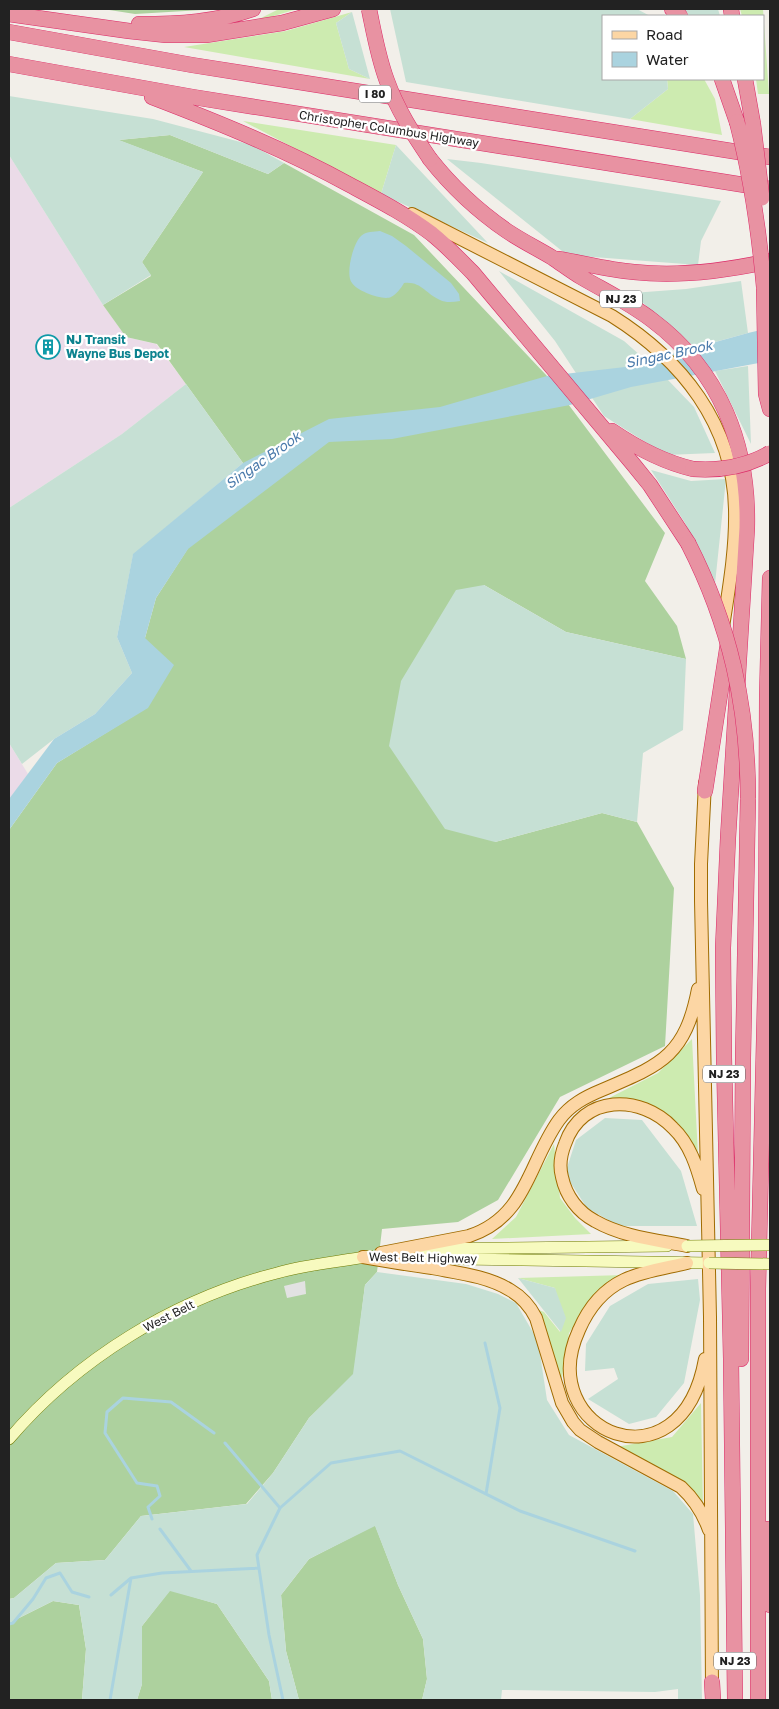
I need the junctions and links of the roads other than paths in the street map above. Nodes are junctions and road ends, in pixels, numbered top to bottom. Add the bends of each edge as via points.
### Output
1 (254, 9) edge
2 (334, 9) edge
3 (369, 9) edge
4 (380, 9) edge
5 (9, 14) edge
6 (71, 23) junction
7 (9, 32) edge
8 (9, 64) edge
9 (722, 80) edge
10 (745, 80) edge
11 (121, 84) junction
12 (770, 157) edge
13 (430, 159) junction
14 (770, 189) edge
15 (378, 199) junction
16 (552, 258) junction
17 (770, 261) edge
18 (764, 287) junction
19 (770, 409) edge
20 (598, 422) junction
21 (770, 453) edge
22 (747, 528) junction
23 (770, 578) edge
24 (770, 598) edge
25 (770, 605) edge
26 (705, 791) junction
27 (701, 937) junction
28 (708, 1226) junction
29 (770, 1245) edge
30 (687, 1246) junction
31 (380, 1253) junction
32 (363, 1257) junction
33 (687, 1264) junction
34 (770, 1264) edge
35 (710, 1317) junction
36 (757, 1408) junction
37 (9, 1439) edge
38 (712, 1540) junction
39 (770, 1604) edge
40 (735, 1621) junction
41 (712, 1682) joint
42 (712, 1700) edge
43 (735, 1700) edge
44 (758, 1700) edge

1 - 6 highway via 186,23
2 - 6 highway via 282,23 206,35 148,34
3 - 13 highway, NJ 23, bridge via 387,81 401,113
4 - 13 highway, bridge via 398,95
5 - 6 highway
7 - 12 highway, I 80
8 - 11 highway, Christopher Columbus Highway
9 - 18 highway, bridge via 737,122 753,200
10 - 18 highway, bridge via 764,217
11 - 14 highway, Christopher Columbus Highway
11 - 15 highway via 265,142
13 - 16 highway, NJ 23 via 453,187 473,204 506,230
15 - 20 highway via 410,219 454,254 491,293
15 - 26 main road via 595,306 627,326 659,350 688,381 706,409 723,442 732,475 736,510
16 - 17 highway via 660,274 736,268
16 - 22 highway, NJ 23 via 652,320 684,348 706,376 722,403 740,448 747,493
18 - 19 highway via 765,376
20 - 21 highway, bridge via 649,453 693,469 735,467
20 - 40 highway, bridge via 650,485 700,565 718,609 737,675 747,749 741,1476
22 - 26 highway
22 - 40 highway, NJ 23 via 723,948
23 - 24 highway, NJ 23
24 - 25 highway
24 - 36 highway, NJ 23
26 - 27 main road
27 - 28 main road
27 - 31 main road via 695,1002 682,1037 668,1055 650,1068 572,1106 553,1130 509,1212 492,1226 470,1236
28 - 30 main road via 704,1194 694,1161 682,1138 664,1119 643,1107 619,1104 598,1109 582,1119 567,1138 561,1164 563,1184 574,1204 606,1227
28 - 35 main road
29 - 30 main road, West Belt Highway, bridge
30 - 31 main road, West Belt Highway via 415,1249
31 - 32 main road, West Belt Highway
32 - 33 main road, West Belt Highway
32 - 37 main road, West Belt via 274,1273 169,1315 97,1358 53,1394
32 - 38 main road via 483,1279 522,1298 536,1318 562,1402 580,1430 681,1487 698,1506
33 - 34 main road, West Belt Highway, bridge
33 - 35 main road via 625,1280 603,1295 588,1312 575,1339 571,1367 572,1388 585,1413 606,1430 625,1436 648,1435 669,1427 685,1412 696,1392 704,1367
35 - 38 main road
36 - 39 highway
36 - 44 highway, NJ 23
38 - 41 main road
40 - 43 highway, NJ 23
41 - 42 highway

